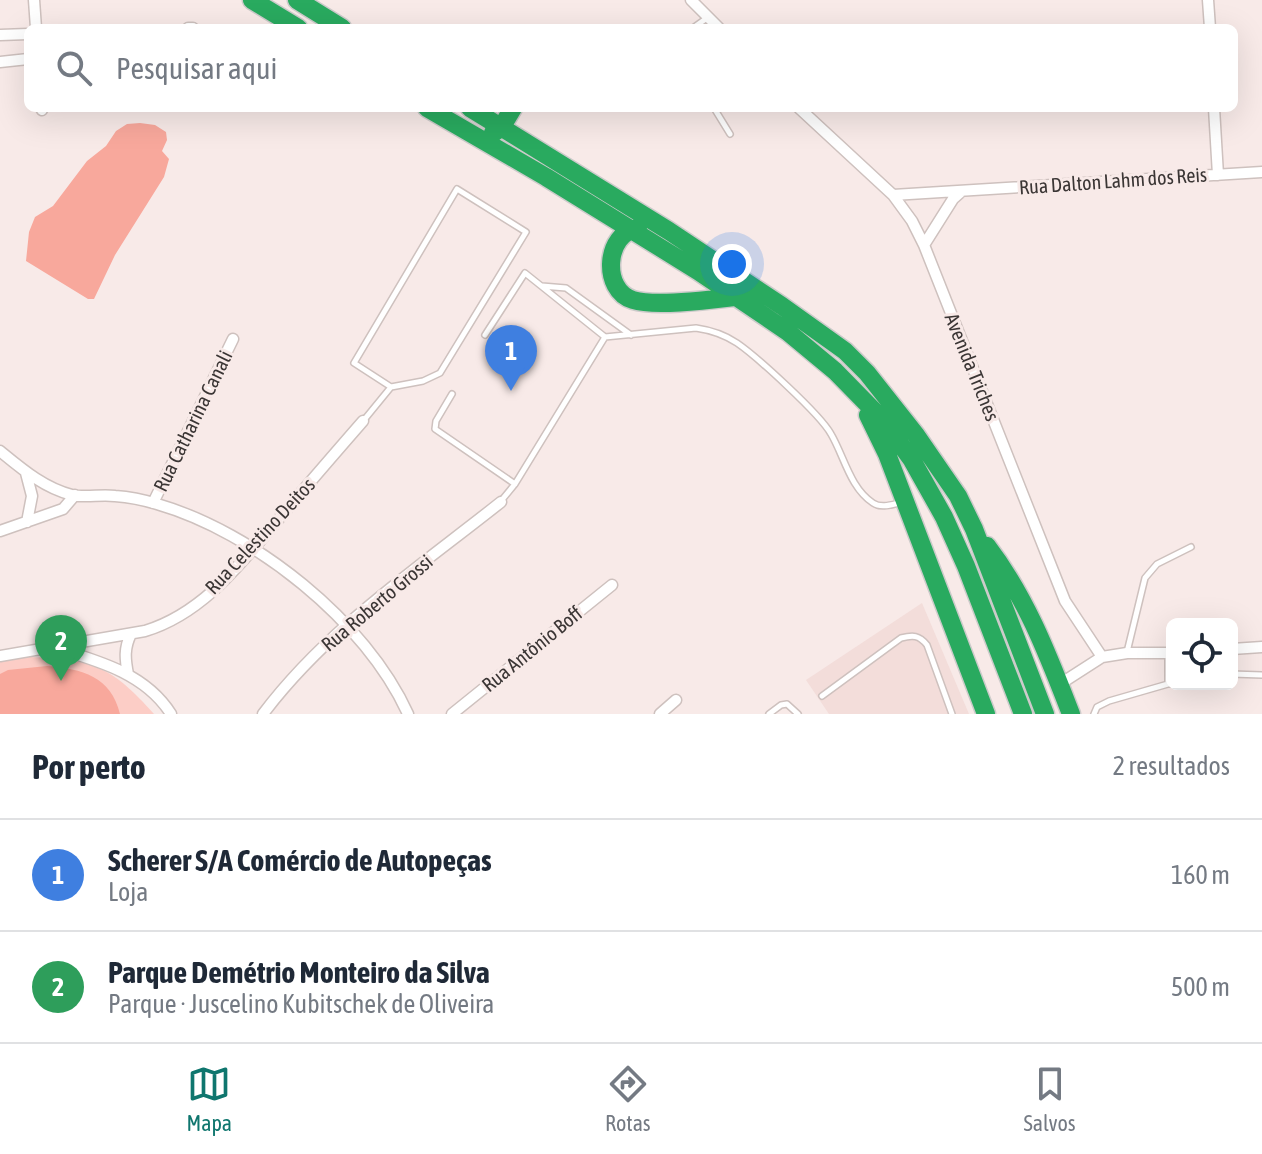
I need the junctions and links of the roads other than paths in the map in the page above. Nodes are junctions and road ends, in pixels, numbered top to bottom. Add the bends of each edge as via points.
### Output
1 (34, 0) edge
2 (252, 0) edge
3 (297, 0) edge
4 (691, 0) edge
5 (1208, 0) edge
6 (708, 18) junction
7 (36, 24) edge
8 (291, 24) edge
9 (336, 24) edge
10 (699, 24) edge
11 (715, 24) edge
12 (1210, 24) edge
13 (24, 34) edge
14 (0, 35) edge
15 (24, 59) edge
16 (0, 62) edge
17 (433, 112) edge
18 (476, 112) edge
19 (511, 112) edge
20 (716, 112) edge
21 (803, 112) edge
22 (1214, 112) edge
23 (501, 128) junction
24 (730, 134) dead end
25 (477, 139) junction
26 (1262, 172) edge
27 (1218, 175) junction
28 (963, 191) junction
29 (893, 195) junction
30 (630, 229) junction
31 (669, 231) junction
32 (924, 245) junction
33 (542, 286) junction
34 (734, 297) junction
35 (485, 335) dead end
36 (632, 336) junction
37 (605, 337) junction
38 (233, 339) dead end
39 (391, 387) junction
40 (452, 394) dead end
41 (860, 398) junction
42 (363, 421) joint
43 (0, 451) edge
44 (26, 473) junction
45 (515, 484) junction
46 (75, 495) junction
47 (904, 501) junction
48 (501, 502) joint
49 (153, 503) junction
50 (27, 522) junction
51 (974, 529) junction
52 (0, 531) edge
53 (1191, 547) dead end
54 (253, 549) junction
55 (612, 585) dead end
56 (347, 625) junction
57 (131, 634) junction
58 (54, 647) junction
59 (1262, 647) edge
60 (1238, 649) edge
61 (1127, 653) junction
62 (1166, 653) edge
63 (0, 656) edge
64 (1102, 657) junction
65 (128, 674) junction
66 (1238, 674) edge
67 (1262, 675) edge
68 (1060, 684) junction
69 (1166, 684) edge
70 (822, 696) dead end
71 (676, 700) dead end
72 (171, 714) edge
73 (263, 714) edge
74 (408, 714) edge
75 (452, 714) edge
76 (660, 714) edge
77 (769, 714) edge
78 (798, 714) edge
79 (952, 714) edge
80 (986, 714) edge
81 (1023, 714) edge
82 (1045, 714) edge
83 (1071, 714) edge
84 (1094, 714) edge

1 - 7 street
2 - 8 highway
3 - 9 highway
4 - 6 street
5 - 12 street
6 - 10 lane
6 - 11 street
13 - 14 street
15 - 16 street
17 - 25 highway
18 - 23 highway
19 - 23 highway
20 - 24 lane
21 - 29 street, Avenida Triches
22 - 27 street
23 - 25 highway
23 - 31 highway
25 - 30 highway
26 - 27 street, Rua Dalton Lahm dos Reis
27 - 28 street, Rua Dalton Lahm dos Reis
28 - 29 street, Rua Dalton Lahm dos Reis
28 - 32 street
29 - 32 street, Avenida Triches
30 - 31 highway
30 - 34 highway
30 - 34 highway via 618,239 611,257 613,278 629,300
31 - 51 highway via 845,351 916,435
32 - 64 street, Avenida Triches via 1065,601
33 - 35 lane via 525,273
33 - 36 lane via 566,288
33 - 37 lane
34 - 41 highway via 806,346
36 - 37 lane
36 - 47 lane via 696,328 738,344 817,415 863,494 885,506
37 - 45 lane
38 - 49 street, Rua Catharina Canali
39 - 39 lane via 440,373 526,232 457,189 354,363
39 - 42 lane
40 - 45 lane via 435,429
41 - 47 highway
41 - 81 highway via 912,460 944,517
42 - 54 street, Rua Celestino Deitos
43 - 44 street
44 - 46 street
44 - 50 street via 32,496
45 - 48 lane
46 - 49 street
46 - 50 street via 63,509
47 - 80 highway
48 - 56 street, Rua Roberto Grossi
49 - 54 street via 186,513
50 - 52 street
51 - 68 highway via 1029,611
51 - 82 highway
53 - 61 lane via 1157,564 1145,578
54 - 56 street via 319,597
54 - 57 street, Rua Celestino Deitos via 187,611 164,625
55 - 75 street, Rua Antônio Boff
56 - 73 street, Rua Roberto Grossi
56 - 74 street
57 - 58 street, Rua Celestino Deitos
57 - 65 street via 125,656
58 - 63 street, Rua Celestino Deitos
58 - 65 street
59 - 60 street
61 - 62 street
61 - 64 street
64 - 68 street
65 - 72 street
66 - 67 lane
68 - 83 highway
69 - 84 lane via 1109,701
70 - 79 lane via 912,635 927,645
71 - 76 street
77 - 78 lane via 787,704

